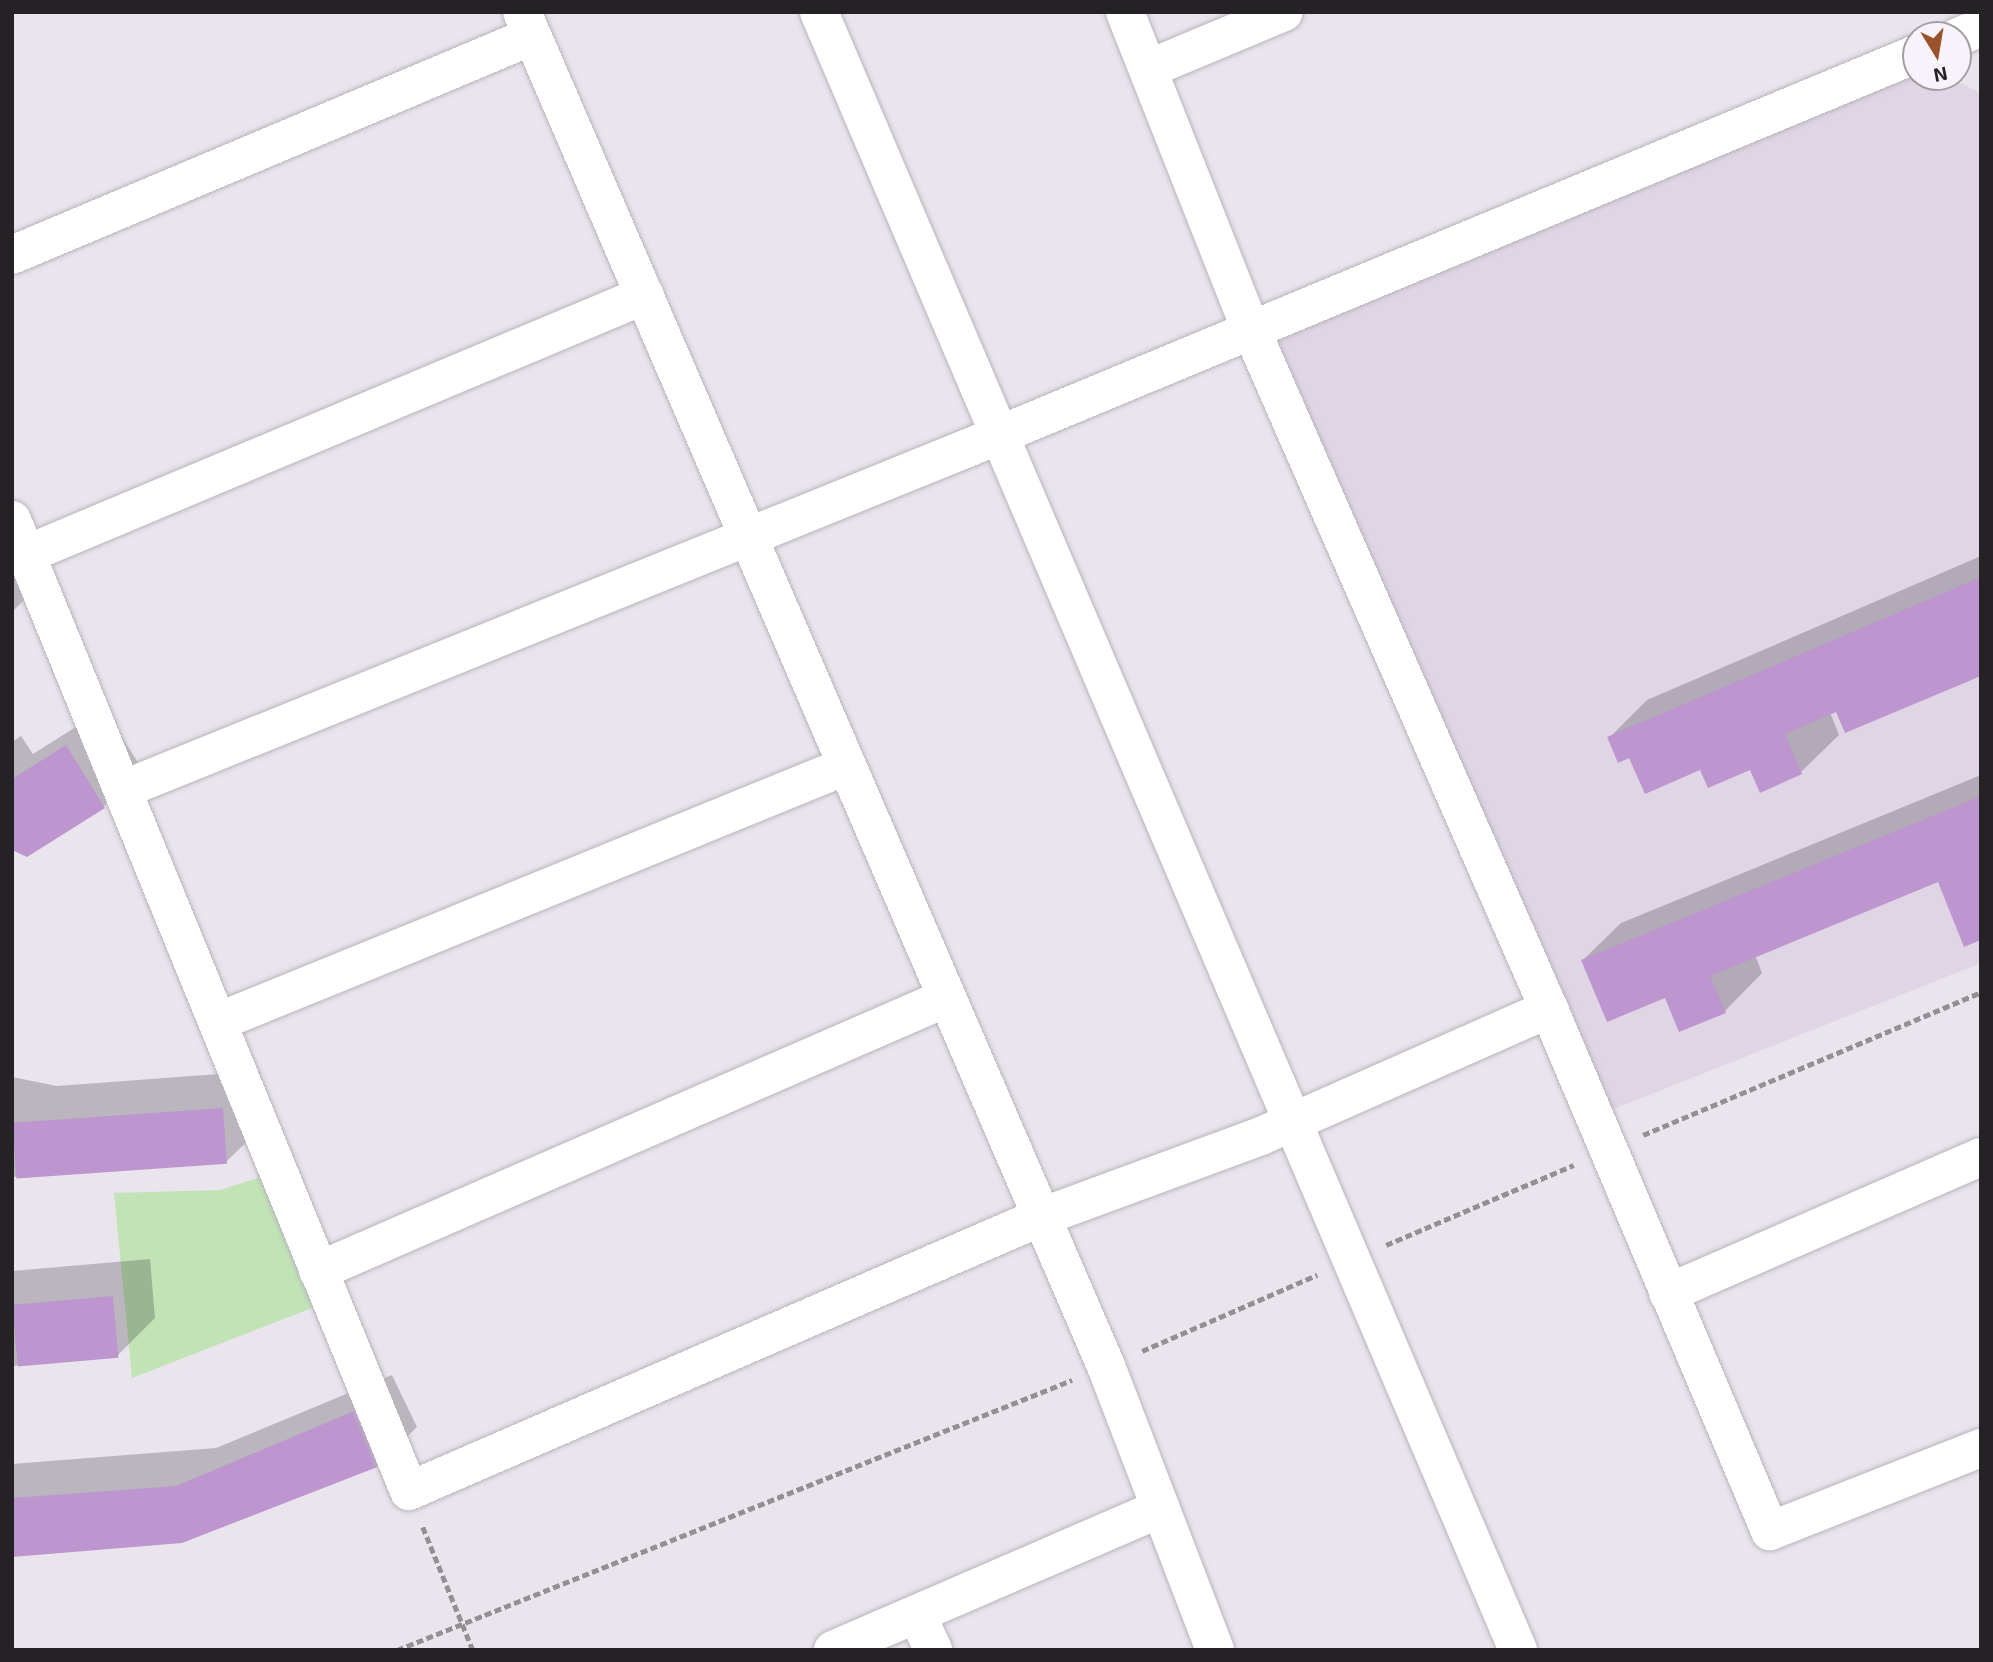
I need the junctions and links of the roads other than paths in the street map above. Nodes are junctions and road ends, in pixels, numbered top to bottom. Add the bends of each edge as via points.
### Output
1 (820, 12) edge
2 (1125, 12) edge
3 (1284, 12) edge
4 (527, 24) edge
5 (1902, 60) edge
6 (1148, 69) junction
7 (12, 255) edge
8 (645, 295) junction
9 (1250, 327) junction
10 (999, 434) junction
11 (20, 537) edge
12 (749, 538) junction
13 (846, 766) junction
14 (124, 789) junction
15 (944, 999) junction
16 (1549, 1009) junction
17 (220, 1020) junction
18 (1296, 1121) junction
19 (1981, 1157) edge
20 (1041, 1217) junction
21 (318, 1271) junction
22 (1668, 1293) junction
23 (1981, 1448) edge
24 (1161, 1508) junction
25 (917, 1615) junction
26 (833, 1650) edge
27 (933, 1650) edge
28 (1215, 1650) edge
29 (1518, 1650) edge

1 - 10 street
2 - 6 street
3 - 6 street
4 - 7 street
4 - 8 street
5 - 9 street
6 - 9 street
8 - 11 street
8 - 12 street
9 - 10 street
9 - 16 street
10 - 12 street
10 - 18 street
11 - 14 street
12 - 13 street
12 - 14 street
13 - 15 street
13 - 17 street
14 - 17 street
15 - 20 street
15 - 21 street
16 - 18 street
16 - 22 street
17 - 21 street
18 - 20 street
18 - 29 street via 1365,1254
19 - 22 street
20 - 21 street via 408,1491
20 - 24 street
22 - 23 street via 1770,1531
24 - 25 street
24 - 28 street
25 - 26 street
25 - 27 street

